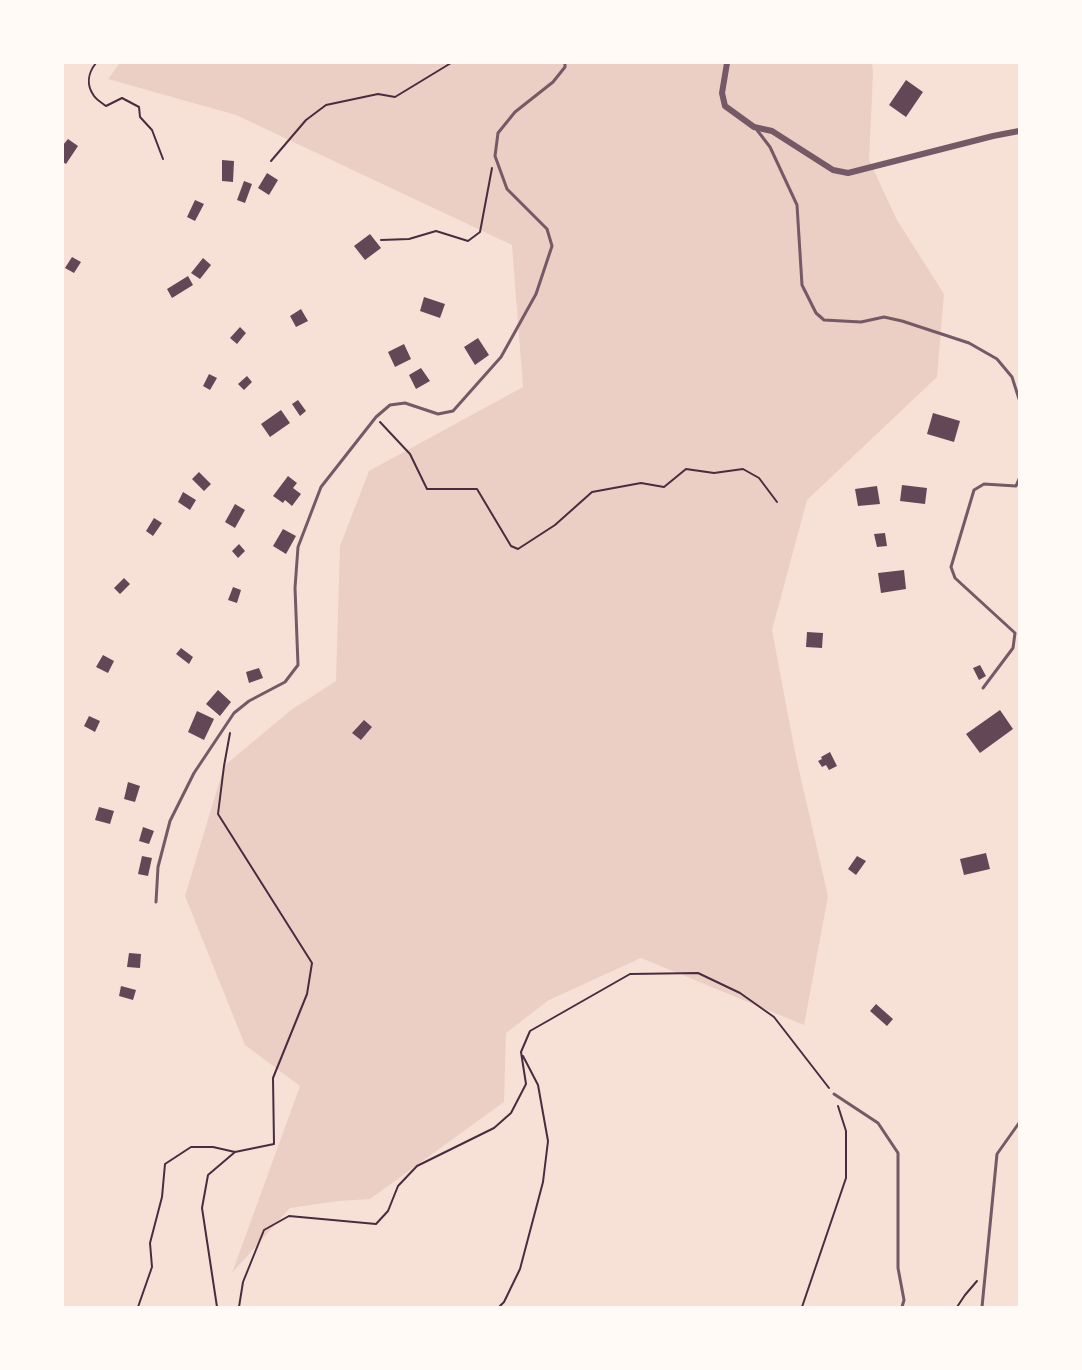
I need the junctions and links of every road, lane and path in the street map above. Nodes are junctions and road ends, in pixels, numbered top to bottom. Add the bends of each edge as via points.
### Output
1 (96, 63) edge
2 (450, 63) edge
3 (565, 63) edge
4 (727, 63) edge
5 (754, 127) junction
6 (1019, 131) edge
7 (495, 156) junction
8 (163, 159) dead end
9 (271, 161) dead end
10 (381, 240) dead end
11 (1019, 399) edge
12 (376, 417) junction
13 (1019, 479) edge
14 (777, 502) dead end
15 (983, 688) dead end
16 (230, 731) dead end
17 (156, 902) dead end
18 (521, 1052) junction
19 (834, 1094) junction
20 (1019, 1123) edge
21 (235, 1152) junction
22 (985, 1272) junction
23 (138, 1307) edge
24 (218, 1307) edge
25 (239, 1307) edge
26 (499, 1307) edge
27 (802, 1307) edge
28 (902, 1307) edge
29 (957, 1307) edge
30 (982, 1307) edge

1 - 8 path via 89,80 94,96 106,106 122,98 139,107 140,117 152,130
2 - 9 path via 395,97 378,94 326,105 306,120
3 - 7 lane via 554,82 515,112 498,133
4 - 5 street via 722,93 725,106
5 - 6 street via 772,131 833,170 848,173
5 - 11 lane via 770,147 797,205 802,285 816,313 824,320 861,322 884,317 969,343 997,359 1011,377
7 - 10 path via 480,232 468,241 436,231 408,239
7 - 12 lane via 507,189 547,229 552,246 536,294 501,357 453,411 438,414 405,404 390,405
12 - 14 path via 410,454 427,489 477,489 511,546 518,549 555,525 592,492 641,483 664,487 686,469 714,473 743,470 759,478
12 - 17 lane via 321,487 298,547 298,665 285,682 234,713 194,773 170,821 158,867
13 - 15 lane via 1016,486 984,484 974,490 951,567 956,578 1015,633 1013,648
16 - 21 path via 218,814 312,963 307,994 273,1078 274,1144
18 - 19 path via 530,1031 630,974 698,973 740,993 774,1017
18 - 25 path via 526,1084 511,1113 494,1128 417,1166 398,1186 388,1211 376,1224 289,1216 264,1230 243,1282
18 - 26 path via 538,1085 548,1141 543,1182 520,1269
19 - 27 path via 846,1131 846,1178
19 - 28 lane via 878,1123 898,1153
20 - 22 lane via 998,1154
21 - 23 path via 190,1147 165,1164 162,1197 150,1243 152,1267
21 - 24 path via 208,1175 202,1208
22 - 29 path
22 - 30 lane

